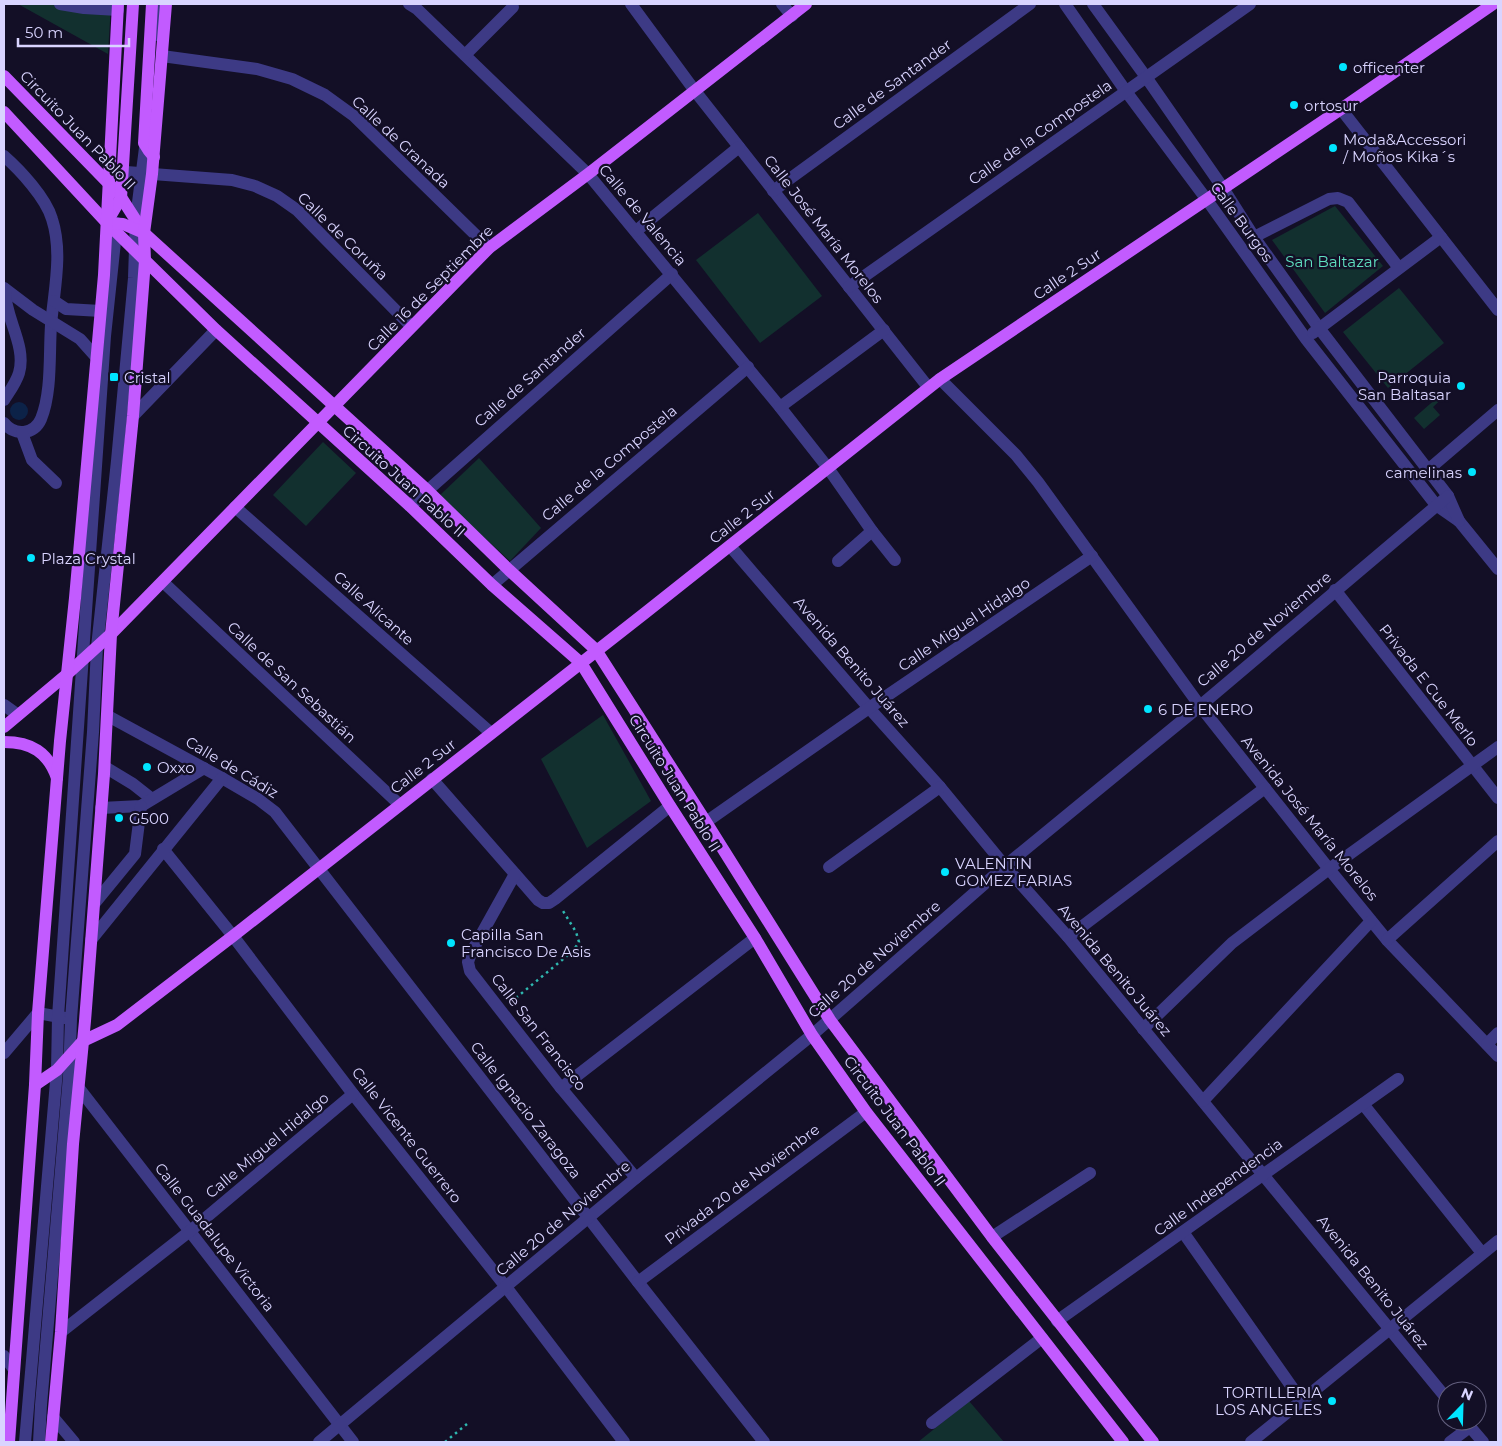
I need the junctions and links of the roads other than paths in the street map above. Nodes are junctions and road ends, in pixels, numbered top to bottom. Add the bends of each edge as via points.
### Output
1 (60, 4) edge
2 (129, 4) edge
3 (133, 4) edge
4 (137, 4) edge
5 (147, 4) edge
6 (152, 4) edge
7 (159, 4) edge
8 (166, 4) edge
9 (410, 4) edge
10 (631, 4) edge
11 (782, 4) edge
12 (806, 4) edge
13 (1030, 4) edge
14 (1065, 4) edge
15 (1093, 4) edge
16 (1250, 4) edge
17 (1494, 4) edge
18 (118, 7) edge
19 (513, 7) dead end
20 (792, 16) junction
21 (152, 40) junction
22 (465, 55) junction
23 (162, 56) junction
24 (4, 76) edge
25 (1146, 76) junction
26 (1125, 90) junction
27 (695, 91) junction
28 (1340, 109) junction
29 (4, 112) edge
30 (146, 146) junction
31 (739, 147) junction
32 (4, 156) edge
33 (154, 157) junction
34 (130, 172) junction
35 (588, 174) junction
36 (108, 184) junction
37 (1223, 188) junction
38 (773, 191) junction
39 (121, 200) junction
40 (1207, 200) junction
41 (113, 226) junction
42 (139, 226) junction
43 (636, 231) junction
44 (1254, 237) junction
45 (1440, 237) junction
46 (489, 248) junction
47 (134, 250) junction
48 (145, 262) junction
49 (1399, 268) junction
50 (672, 274) junction
51 (849, 287) junction
52 (4, 289) edge
53 (54, 301) junction
54 (1498, 310) edge
55 (101, 311) junction
56 (52, 322) junction
57 (411, 326) junction
58 (1319, 328) junction
59 (216, 330) junction
60 (884, 330) junction
61 (1306, 339) junction
62 (97, 358) junction
63 (748, 367) junction
64 (940, 379) junction
65 (928, 388) junction
66 (4, 400) edge
67 (334, 407) junction
68 (780, 407) junction
69 (1498, 410) edge
70 (133, 416) junction
71 (4, 423) edge
72 (317, 423) junction
73 (22, 433) junction
74 (828, 468) junction
75 (1428, 470) junction
76 (1416, 480) junction
77 (56, 484) dead end
78 (427, 490) junction
79 (1448, 496) junction
80 (1436, 505) junction
81 (410, 506) junction
82 (235, 507) junction
83 (1459, 521) junction
84 (872, 531) junction
85 (730, 546) junction
86 (1493, 553) edge
87 (1092, 556) junction
88 (895, 560) dead end
89 (838, 562) dead end
90 (1498, 568) edge
91 (509, 570) junction
92 (163, 582) junction
93 (492, 585) junction
94 (1335, 590) junction
95 (111, 634) junction
96 (97, 647) junction
97 (596, 650) junction
98 (84, 659) junction
99 (581, 663) junction
100 (66, 675) junction
101 (4, 705) edge
102 (1200, 706) junction
103 (869, 708) junction
104 (18, 715) junction
105 (108, 716) junction
106 (4, 727) edge
107 (491, 733) junction
108 (4, 742) edge
109 (1498, 747) edge
110 (105, 767) junction
111 (1472, 767) junction
112 (204, 768) junction
113 (222, 778) junction
114 (58, 780) junction
115 (432, 780) junction
116 (940, 787) junction
117 (1265, 788) junction
118 (1498, 798) edge
119 (146, 802) junction
120 (400, 805) junction
121 (670, 806) junction
122 (101, 808) junction
123 (706, 822) junction
124 (1498, 841) edge
125 (163, 849) junction
126 (1005, 866) junction
127 (829, 867) dead end
128 (1329, 868) junction
129 (318, 869) junction
130 (515, 874) junction
131 (94, 904) junction
132 (1372, 921) junction
133 (233, 936) junction
134 (1068, 937) junction
135 (755, 938) junction
136 (91, 940) junction
137 (1387, 940) junction
138 (38, 1013) junction
139 (58, 1017) junction
140 (71, 1019) junction
141 (830, 1020) junction
142 (85, 1021) junction
143 (1143, 1029) junction
144 (1498, 1033) edge
145 (812, 1035) junction
146 (83, 1041) junction
147 (1487, 1044) junction
148 (4, 1053) edge
149 (1498, 1056) edge
150 (70, 1057) junction
151 (57, 1070) junction
152 (1398, 1079) dead end
153 (35, 1085) junction
154 (67, 1085) junction
155 (561, 1088) junction
156 (353, 1094) junction
157 (1203, 1101) junction
158 (1363, 1104) junction
159 (866, 1112) junction
160 (1090, 1173) dead end
161 (1263, 1174) junction
162 (636, 1178) junction
163 (589, 1217) junction
164 (190, 1231) junction
165 (1182, 1232) junction
166 (992, 1238) junction
167 (1498, 1241) edge
168 (1482, 1252) junction
169 (638, 1282) junction
170 (506, 1287) junction
171 (1057, 1321) junction
172 (1389, 1328) junction
173 (61, 1332) junction
174 (1042, 1338) junction
175 (4, 1356) edge
176 (14, 1368) junction
177 (1437, 1387) edge
178 (1302, 1400) junction
179 (53, 1416) junction
180 (932, 1423) dead end
181 (340, 1425) junction
182 (1460, 1431) edge
183 (1473, 1431) edge
184 (9, 1442) edge
185 (26, 1442) edge
186 (39, 1442) edge
187 (51, 1442) edge
188 (74, 1442) edge
189 (319, 1442) edge
190 (352, 1442) edge
191 (624, 1442) edge
192 (764, 1442) edge
193 (1123, 1442) edge
194 (1153, 1442) edge
195 (1251, 1442) edge
196 (1450, 1442) edge
197 (1483, 1442) edge

1 - 18 street via 84,8
2 - 34 street
3 - 34 main road
4 - 34 street
5 - 34 street
6 - 21 main road
7 - 21 street
8 - 23 main road
9 - 22 street, Calle de Valencia
10 - 27 street, Calle José María Morelos
11 - 20 street
12 - 20 main road, Calle 16 de Septiembre
13 - 38 street, Calle de Santander
14 - 26 street, Calle Burgos
15 - 25 street, Calle Burgos
16 - 25 street, Calle de la Compostela
17 - 28 main road, Calle 2 Sur
18 - 34 main road
19 - 22 street
20 - 27 main road, Calle 16 de Septiembre
21 - 23 main road
21 - 30 main road
22 - 35 street, Calle de Valencia
23 - 33 main road
23 - 46 street, Calle de Granada via 257,69 292,79 325,95 354,116
24 - 36 main road, Circuito Juan Pablo II
25 - 26 street, Calle de la Compostela
25 - 37 street, Calle Burgos
26 - 40 street, Calle Burgos
26 - 51 street, Calle de la Compostela
27 - 31 street, Calle José María Morelos
27 - 35 main road, Calle 16 de Septiembre
28 - 37 main road, Calle 2 Sur
28 - 45 street
29 - 41 main road, Circuito Juan Pablo II
30 - 33 main road
30 - 34 street
31 - 38 street, Calle José María Morelos
31 - 43 street
32 - 53 street via 50,212 57,257
33 - 34 main road
34 - 36 main road
34 - 39 main road
34 - 42 main road
34 - 57 street, Calle de Coruña via 232,180 277,196 297,210
35 - 43 street, Calle de Valencia
35 - 46 main road, Calle 16 de Septiembre
36 - 39 main road, Circuito Juan Pablo II
36 - 41 main road
37 - 40 main road, Calle 2 Sur
37 - 44 street, Calle Burgos
38 - 51 street, Calle José María Morelos
39 - 41 main road
39 - 42 main road, Circuito Juan Pablo II
40 - 61 street, Calle Burgos
40 - 64 main road, Calle 2 Sur
41 - 42 main road
41 - 47 main road, Circuito Juan Pablo II
41 - 55 main road
41 - 98 street
42 - 47 street
42 - 48 main road
42 - 67 main road, Circuito Juan Pablo II
43 - 50 street, Calle de Valencia
44 - 49 street via 1329,199 1338,198 1348,202
44 - 58 street, Calle Burgos
45 - 49 street
45 - 54 street
46 - 57 main road, Calle 16 de Septiembre
47 - 48 main road, Circuito Juan Pablo II
47 - 96 street via 117,461
48 - 59 main road, Circuito Juan Pablo II
48 - 70 main road
49 - 58 street
50 - 63 street, Calle de Valencia
50 - 78 street, Calle de Santander
51 - 60 street, Calle José María Morelos
52 - 56 street
52 - 66 street via 20,362 18,375
53 - 55 street via 66,309
53 - 56 street
55 - 62 main road
56 - 62 street via 80,339
56 - 73 street via 44,410 36,426
57 - 67 main road, Calle 16 de Septiembre
58 - 61 street
58 - 75 street, Calle Burgos
59 - 70 street
59 - 72 main road, Circuito Juan Pablo II
60 - 65 street, Calle José María Morelos
60 - 68 street
61 - 76 street, Calle Burgos
62 - 100 main road
63 - 68 street, Calle de Valencia
63 - 91 street, Calle de la Compostela
64 - 65 main road, Calle 2 Sur
64 - 87 street, Avenida José María Morelos via 1016,455
65 - 74 main road, Calle 2 Sur
67 - 72 main road, Calle 16 de Septiembre
67 - 78 main road, Circuito Juan Pablo II
68 - 74 street, Calle de Valencia
69 - 75 street
70 - 95 main road
71 - 73 street via 9,429
72 - 81 main road, Circuito Juan Pablo II
72 - 82 main road, Calle 16 de Septiembre
73 - 77 street via 32,460
74 - 84 street, Calle de Valencia
74 - 85 main road, Calle 2 Sur
75 - 76 street
75 - 79 street, Calle Burgos
76 - 80 street, Calle Burgos
78 - 81 street, Calle de Santander
78 - 91 main road, Circuito Juan Pablo II
79 - 80 street, Calle 20 de Noviembre
79 - 83 street, Calle Burgos
80 - 83 street, Calle Burgos
80 - 94 street, Calle 20 de Noviembre
81 - 93 main road, Circuito Juan Pablo II
82 - 92 main road, Calle 16 de Septiembre
82 - 107 street, Calle Alicante
83 - 86 street
84 - 88 street, Calle de Valencia
84 - 89 street
85 - 97 main road, Calle 2 Sur
85 - 103 street, Avenida Benito Juárez
86 - 90 street
87 - 102 street, Avenida José María Morelos
87 - 103 street, Calle Miguel Hidalgo
91 - 93 street, Calle de la Compostela
91 - 97 main road, Circuito Juan Pablo II
92 - 95 main road, Calle 16 de Septiembre
92 - 120 street, Calle de San Sebastián
93 - 99 main road, Circuito Juan Pablo II
94 - 102 street, Calle 20 de Noviembre
94 - 111 street, Privada E Cue Merlo
95 - 96 main road, Calle 16 de Septiembre
95 - 105 main road
96 - 98 main road, Calle 16 de Septiembre
96 - 140 street
97 - 99 main road, Calle 2 Sur
97 - 123 main road, Circuito Juan Pablo II
98 - 100 main road, Calle 16 de Septiembre
98 - 139 street
99 - 107 main road, Calle 2 Sur
99 - 121 main road, Circuito Juan Pablo II
100 - 104 main road, Calle 16 de Septiembre
100 - 114 main road
101 - 104 street
102 - 117 street, Avenida José María Morelos
102 - 126 street, Calle 20 de Noviembre
103 - 116 street, Avenida Benito Juárez
103 - 123 street, Calle Miguel Hidalgo
104 - 106 main road, Calle 16 de Septiembre
105 - 110 main road
105 - 112 street, Calle de Cádiz
107 - 115 main road, Calle 2 Sur
108 - 114 main road via 17,742 34,748 48,758
109 - 111 street
110 - 119 street via 133,784
110 - 122 main road
111 - 118 street, Privada E Cue Merlo
111 - 128 street
112 - 113 street, Calle de Cádiz
112 - 119 street
113 - 125 street
113 - 129 street, Calle de Cádiz via 275,812
114 - 138 main road
115 - 120 main road, Calle 2 Sur
115 - 130 street
116 - 126 street, Avenida Benito Juárez
116 - 127 street
117 - 128 street, Avenida José María Morelos
117 - 134 street
119 - 122 street
119 - 131 street via 135,854
120 - 129 main road, Calle 2 Sur
121 - 130 street via 549,903 538,900
121 - 135 main road, Circuito Juan Pablo II
122 - 131 main road
123 - 141 main road, Circuito Juan Pablo II
124 - 137 street
125 - 133 street, Calle Vicente Guerrero
125 - 136 street
126 - 134 street, Avenida Benito Juárez
126 - 141 street, Calle 20 de Noviembre
128 - 132 street, Avenida José María Morelos
128 - 143 street via 1232,944
129 - 133 main road, Calle 2 Sur
129 - 163 street, Calle Ignacio Zaragoza
130 - 155 street, Calle San Francisco via 468,962 470,971
131 - 136 main road
132 - 137 street, Avenida José María Morelos
132 - 157 street
133 - 146 main road, Calle 2 Sur via 117,1025
133 - 156 street, Calle Vicente Guerrero
134 - 143 street, Avenida Benito Juárez
135 - 145 main road, Circuito Juan Pablo II
135 - 155 street
136 - 142 main road
137 - 147 street, Avenida José María Morelos
138 - 139 street
138 - 148 street
138 - 153 main road
139 - 140 street
139 - 151 street
140 - 142 street
140 - 150 street
141 - 145 street, Calle 20 de Noviembre
141 - 166 main road, Circuito Juan Pablo II
142 - 146 main road
143 - 157 street, Avenida Benito Juárez
144 - 147 street
145 - 159 main road, Circuito Juan Pablo II
145 - 162 street, Calle 20 de Noviembre
146 - 150 main road, Calle 2 Sur
146 - 154 main road
147 - 149 street, Avenida José María Morelos
150 - 151 main road, Calle 2 Sur
150 - 154 street
151 - 153 main road, Calle 2 Sur
151 - 154 street
152 - 158 street, Calle Independencia
153 - 154 street
153 - 176 main road
154 - 164 street, Calle Guadalupe Victoria
154 - 173 main road
154 - 185 street
154 - 186 street
155 - 162 street, Calle San Francisco
156 - 164 street, Calle Miguel Hidalgo
156 - 170 street, Calle Vicente Guerrero
157 - 161 street, Avenida Benito Juárez
158 - 161 street, Calle Independencia
158 - 168 street
159 - 169 street, Privada 20 de Noviembre
159 - 174 main road, Circuito Juan Pablo II
160 - 166 street
161 - 165 street, Calle Independencia
161 - 172 street, Avenida Benito Juárez
162 - 163 street, Calle 20 de Noviembre
163 - 169 street, Calle Ignacio Zaragoza
163 - 170 street, Calle 20 de Noviembre
164 - 173 street, Calle Miguel Hidalgo
164 - 181 street, Calle Guadalupe Victoria
165 - 171 street, Calle Independencia
165 - 178 street
166 - 171 main road, Circuito Juan Pablo II
167 - 168 street
168 - 172 street
169 - 192 street, Calle Ignacio Zaragoza
170 - 181 street, Calle 20 de Noviembre
170 - 191 street, Calle Vicente Guerrero
171 - 194 main road, Circuito Juan Pablo II
172 - 177 street, Avenida Benito Juárez
172 - 178 street
173 - 179 main road
174 - 180 street
174 - 193 main road, Circuito Juan Pablo II
175 - 176 street
176 - 184 main road
178 - 195 street
179 - 187 main road
179 - 188 street
181 - 189 street, Calle 20 de Noviembre
181 - 190 street, Calle Guadalupe Victoria
182 - 196 street
183 - 197 street

